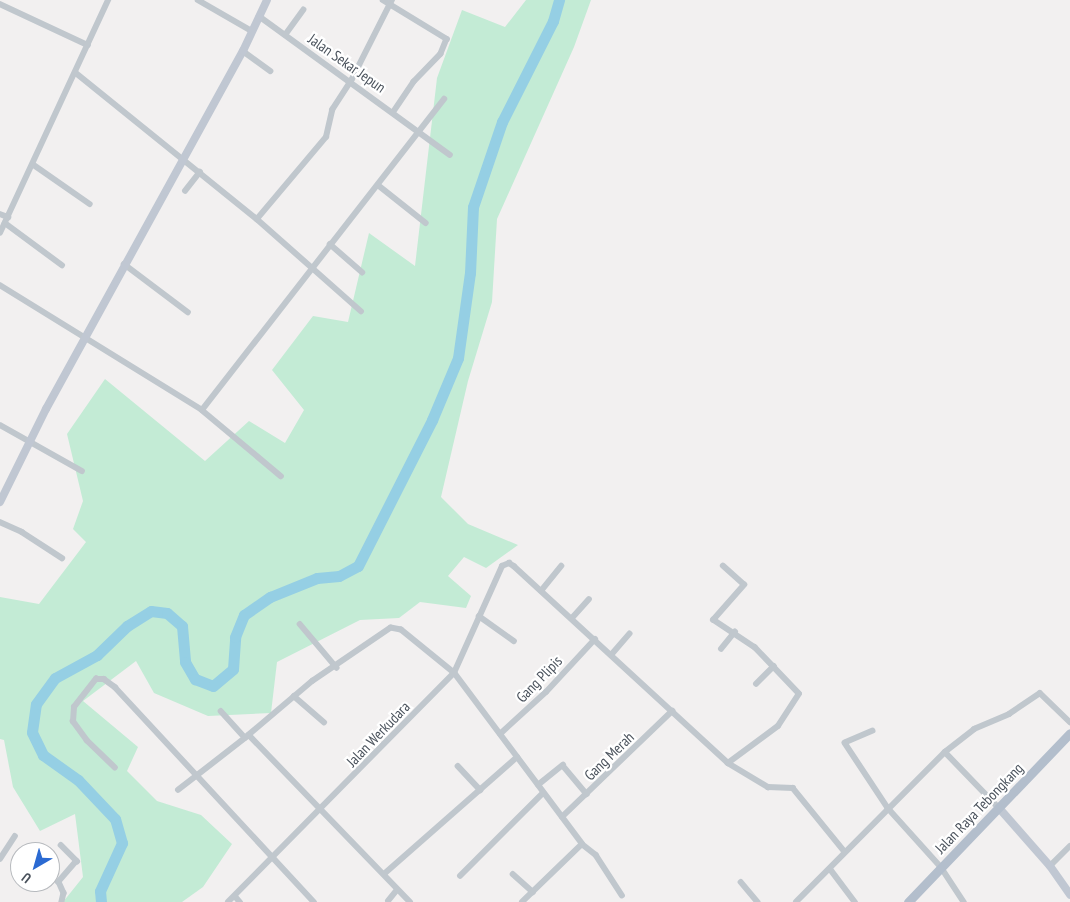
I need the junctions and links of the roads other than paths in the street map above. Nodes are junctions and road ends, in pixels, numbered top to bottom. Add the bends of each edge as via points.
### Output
1 (108, 0) edge
2 (198, 0) edge
3 (267, 0) edge
4 (383, 0) edge
5 (390, 2) edge
6 (0, 4) edge
7 (303, 10) dead end
8 (259, 16) junction
9 (252, 31) junction
10 (286, 35) junction
11 (88, 45) junction
12 (243, 51) junction
13 (271, 71) dead end
14 (76, 73) junction
15 (351, 81) junction
16 (444, 99) dead end
17 (394, 112) junction
18 (419, 133) junction
19 (450, 156) dead end
20 (182, 158) junction
21 (34, 165) junction
22 (200, 172) junction
23 (378, 185) junction
24 (185, 191) dead end
25 (90, 204) dead end
26 (0, 214) edge
27 (257, 219) junction
28 (7, 220) junction
29 (426, 223) dead end
30 (0, 233) edge
31 (330, 244) junction
32 (124, 264) junction
33 (62, 265) dead end
34 (312, 266) junction
35 (362, 272) dead end
36 (0, 285) edge
37 (361, 310) dead end
38 (188, 312) dead end
39 (85, 337) junction
40 (202, 410) junction
41 (0, 425) edge
42 (29, 442) junction
43 (82, 471) dead end
44 (281, 476) dead end
45 (0, 502) edge
46 (0, 522) edge
47 (62, 558) dead end
48 (561, 566) dead end
49 (723, 566) dead end
50 (541, 591) junction
51 (589, 598) dead end
52 (479, 616) junction
53 (572, 618) junction
54 (300, 624) dead end
55 (736, 632) junction
56 (629, 634) dead end
57 (595, 639) junction
58 (514, 642) dead end
59 (721, 649) dead end
60 (611, 655) junction
61 (774, 666) junction
62 (336, 668) junction
63 (454, 673) junction
64 (756, 684) dead end
65 (294, 696) junction
66 (672, 711) junction
67 (222, 712) dead end
68 (324, 722) dead end
69 (1070, 722) edge
70 (874, 731) dead end
71 (1070, 733) edge
72 (500, 734) junction
73 (247, 736) junction
74 (945, 752) junction
75 (517, 757) junction
76 (728, 764) junction
77 (458, 766) dead end
78 (115, 768) dead end
79 (198, 774) junction
80 (538, 785) junction
81 (178, 790) dead end
82 (480, 790) junction
83 (543, 793) junction
84 (587, 794) junction
85 (888, 808) junction
86 (999, 808) junction
87 (320, 812) junction
88 (562, 817) junction
89 (15, 836) dead end
90 (582, 844) junction
91 (62, 845) dead end
92 (1070, 846) edge
93 (846, 852) junction
94 (0, 859) edge
95 (272, 860) junction
96 (1050, 866) junction
97 (941, 867) junction
98 (831, 870) junction
99 (384, 874) junction
100 (513, 874) dead end
101 (460, 876) dead end
102 (741, 882) dead end
103 (397, 890) junction
104 (533, 892) junction
105 (622, 895) dead end
106 (1070, 895) edge
107 (235, 896) junction
108 (388, 901) edge
109 (62, 902) edge
110 (228, 902) edge
111 (240, 902) edge
112 (314, 902) edge
113 (410, 902) edge
114 (522, 902) edge
115 (758, 902) edge
116 (796, 902) edge
117 (855, 902) edge
118 (908, 902) edge
119 (964, 902) edge

1 - 11 street
2 - 9 street
3 - 8 main road
4 - 5 street
5 - 15 street
5 - 17 street via 447,39 440,54 414,82
6 - 11 street
7 - 10 street
8 - 9 main road
8 - 10 street, Jalan Sekar Jepun
9 - 12 main road
10 - 15 street, Jalan Sekar Jepun
11 - 14 street
12 - 13 street
12 - 20 main road
14 - 20 street
14 - 21 street
15 - 17 street, Jalan Sekar Jepun
15 - 27 street via 332,110 326,137
16 - 18 street
17 - 18 street, Jalan Sekar Jepun
18 - 19 street, Jalan Sekar Jepun
18 - 23 street
20 - 22 street
20 - 32 main road
21 - 25 street
21 - 28 street
22 - 24 street
22 - 27 street
23 - 29 street
23 - 31 street
26 - 28 street
27 - 34 street
28 - 30 street
28 - 33 street
31 - 34 street
31 - 35 street
32 - 38 street
32 - 39 main road
34 - 37 street
34 - 40 street
36 - 39 street
39 - 40 street
39 - 42 main road
40 - 44 street
41 - 42 street
42 - 43 street
42 - 45 main road
46 - 47 street
48 - 50 street
49 - 55 street via 744,586 713,620
50 - 52 street via 506,563
50 - 53 street
51 - 53 street
52 - 58 street
52 - 63 street
53 - 57 street
54 - 62 street
55 - 59 street
55 - 61 street
56 - 60 street
57 - 60 street
57 - 72 street, Gang Plipis via 546,692
60 - 66 street
61 - 64 street
61 - 76 street via 798,693 797,700 778,726
62 - 63 street via 392,628 401,630
62 - 65 street
63 - 72 street
63 - 87 street, Jalan Werkudara
65 - 68 street
65 - 73 street
66 - 76 street
66 - 84 street, Gang Merah
67 - 73 street
69 - 74 street via 1040,694 1009,714 974,729
70 - 85 street via 844,742
71 - 86 main road, Jalan Raya Tebongkang
72 - 75 street
73 - 79 street
73 - 87 street
74 - 85 street
74 - 86 street
75 - 80 street
75 - 82 street
76 - 93 street via 768,787 793,788
77 - 82 street
78 - 79 street via 72,722 74,707 96,679 104,679 115,687
79 - 81 street
79 - 95 street
80 - 83 street
80 - 84 street via 564,767
82 - 99 street
83 - 88 street
83 - 101 street
84 - 88 street, Gang Merah
85 - 93 street
85 - 97 street
86 - 96 main road
86 - 97 main road, Jalan Raya Tebongkang
87 - 95 street, Jalan Werkudara
87 - 99 street
88 - 90 street
89 - 94 street
90 - 104 street
90 - 105 street via 592,850
91 - 109 street via 77,861 59,882 64,894
92 - 96 street
93 - 98 street
95 - 107 street, Jalan Werkudara
95 - 112 street
96 - 106 main road
97 - 118 main road, Jalan Raya Tebongkang
97 - 119 street
98 - 116 street
98 - 117 street
99 - 103 street
100 - 104 street
102 - 115 street
103 - 108 street
103 - 113 street
104 - 114 street
107 - 110 street, Jalan Werkudara
107 - 111 street

